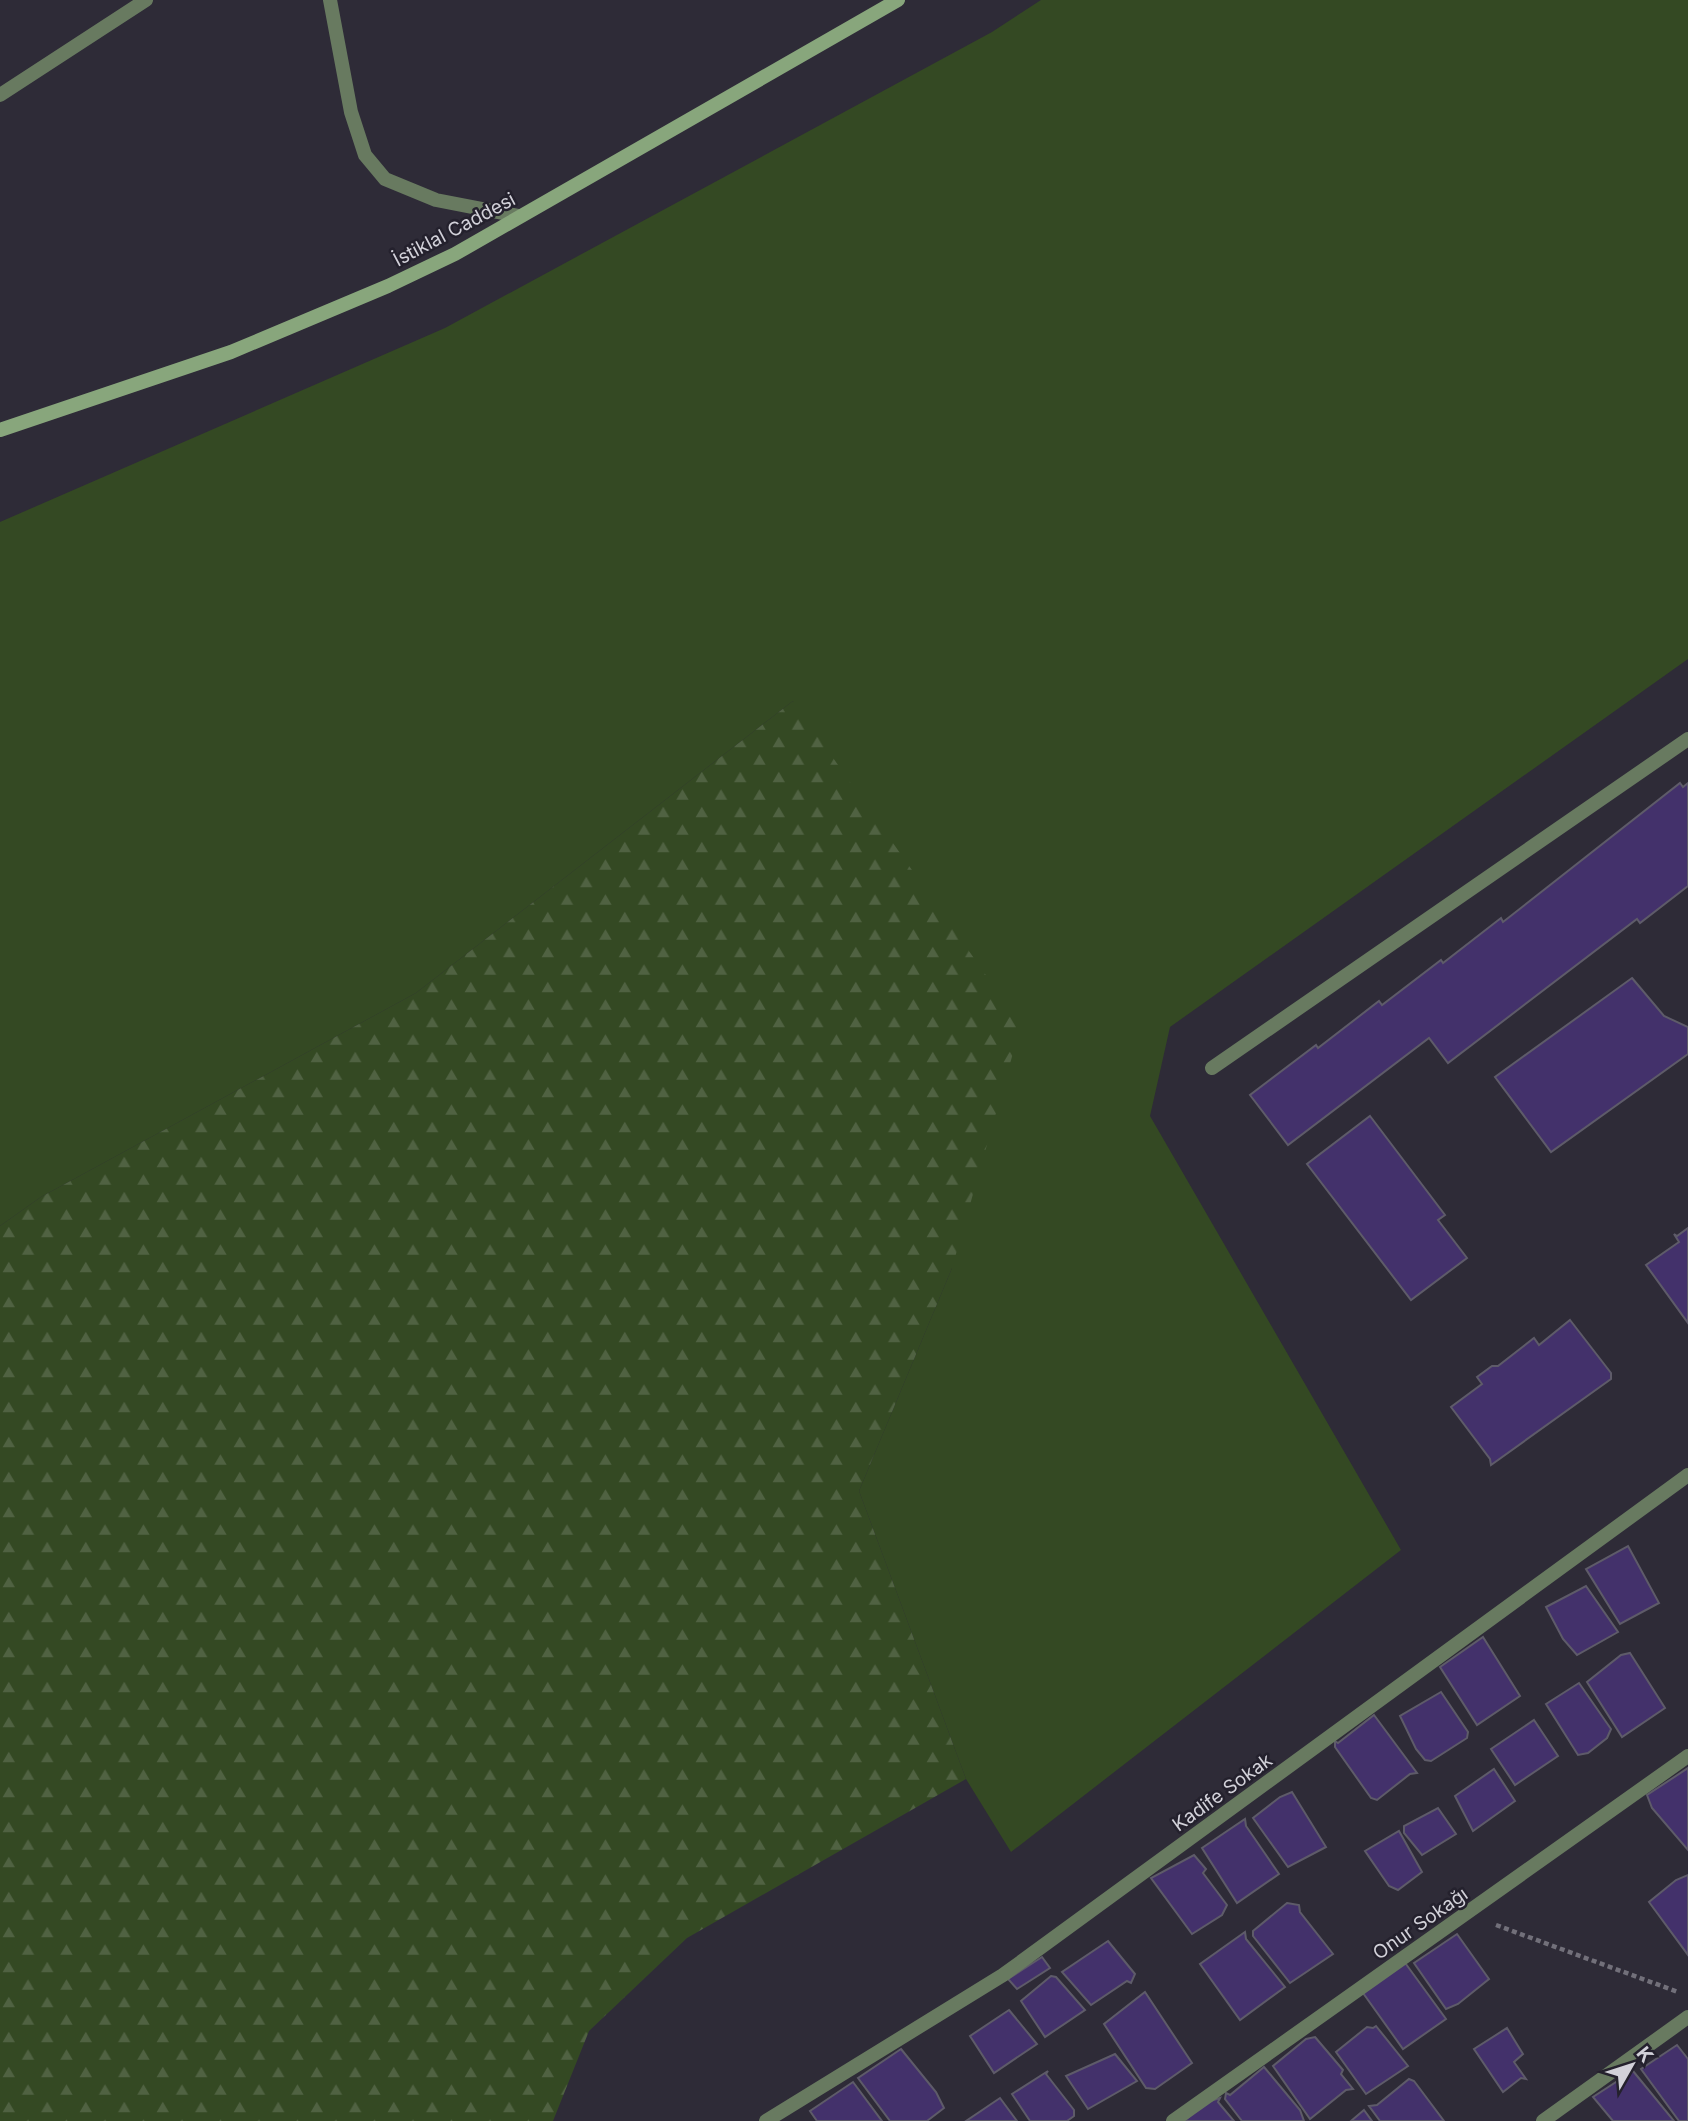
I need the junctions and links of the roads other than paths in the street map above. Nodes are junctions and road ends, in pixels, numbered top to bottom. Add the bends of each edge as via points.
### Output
1 (146, 0) edge
2 (330, 0) edge
3 (898, 0) edge
4 (0, 95) edge
5 (519, 216) junction
6 (0, 430) edge
7 (1688, 739) edge
8 (1212, 1068) dead end
9 (1688, 1475) edge
10 (1688, 1756) edge
11 (1688, 2017) edge
12 (766, 2121) edge
13 (1173, 2121) edge
14 (1543, 2121) edge

1 - 4 street
2 - 5 street via 351,113 365,155 378,171 385,179 436,200
3 - 5 main road, İstiklal Caddesi
5 - 6 main road, İstiklal Caddesi via 433,265 231,352
7 - 8 street
9 - 12 street, Kadife Sokak via 1003,1975
10 - 13 street, Onur Sokağı
11 - 14 street

